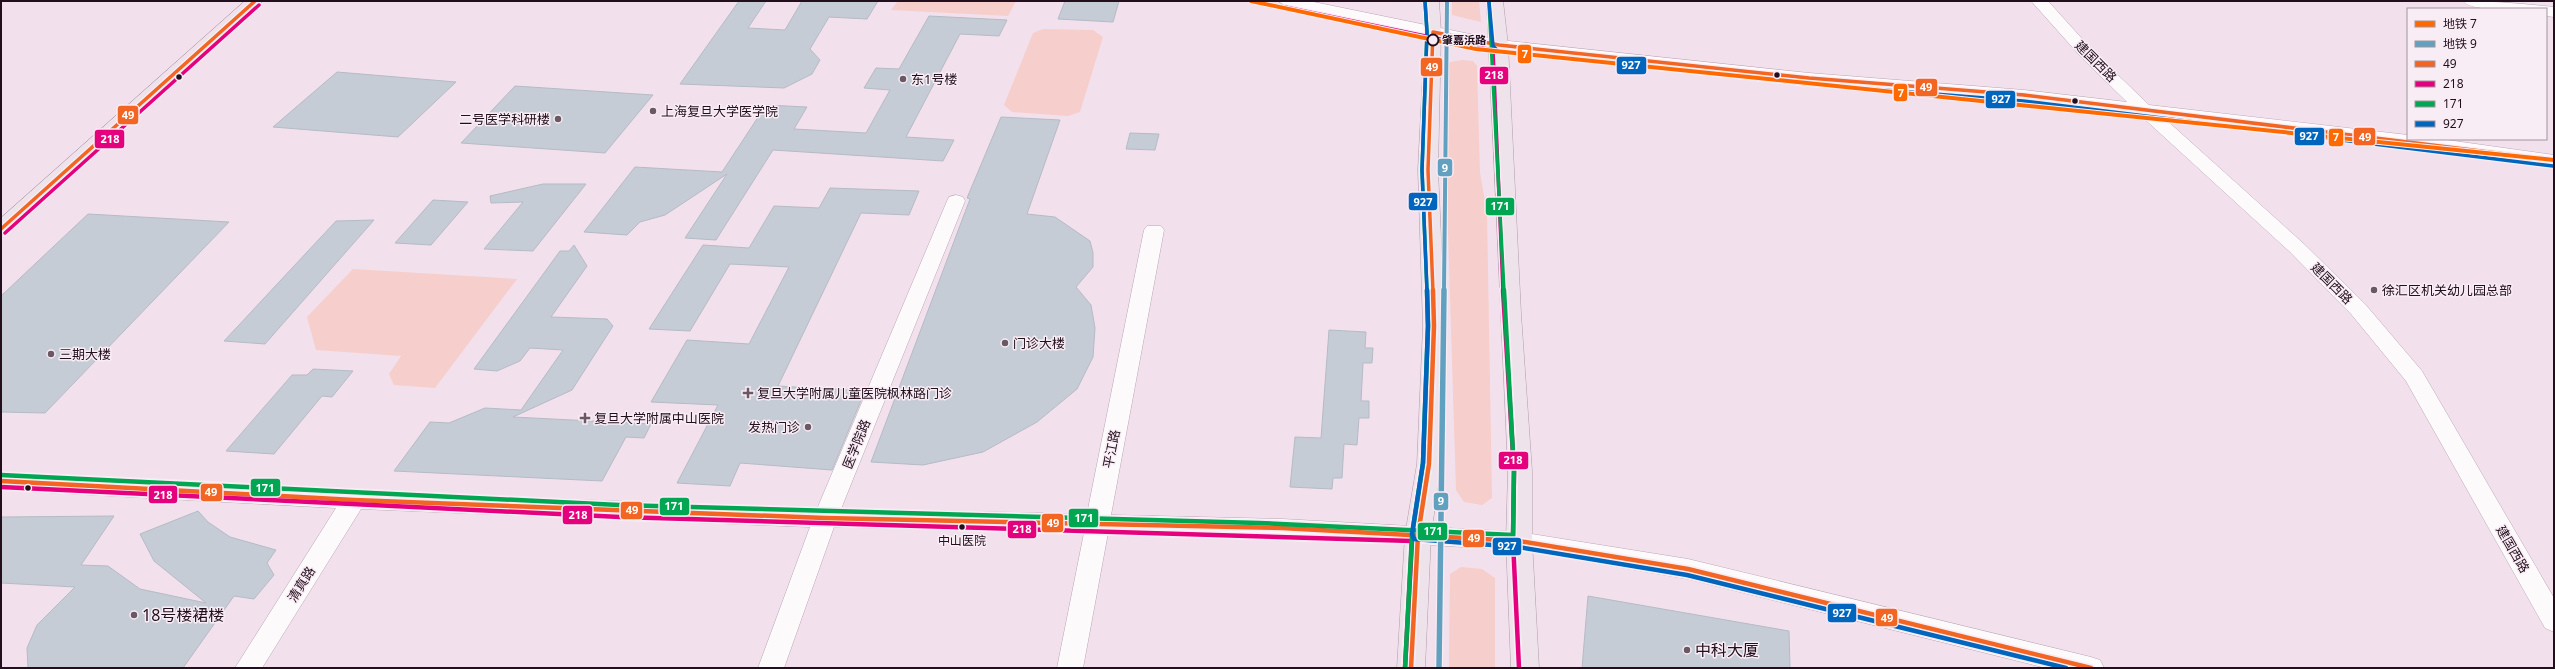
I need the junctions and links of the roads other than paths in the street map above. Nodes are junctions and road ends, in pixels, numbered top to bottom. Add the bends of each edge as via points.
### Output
1 (254, 1) edge
2 (1286, 1) edge
3 (1432, 1) edge
4 (1494, 1) edge
5 (2038, 1) edge
6 (2471, 1) edge
7 (2526, 8) edge
8 (1433, 32) junction
9 (1500, 45) junction
10 (2144, 109) junction
11 (2554, 160) edge
12 (956, 201) dead end
13 (1, 229) edge
14 (1154, 230) dead end
15 (1, 481) edge
16 (354, 500) junction
17 (825, 518) junction
18 (1096, 524) junction
19 (1418, 535) junction
20 (1519, 541) junction
21 (2554, 621) edge
22 (248, 668) edge
23 (770, 668) edge
24 (1070, 668) edge
25 (1412, 668) edge
26 (1525, 668) edge
27 (2091, 668) edge

1 - 13 main road
2 - 8 street
3 - 8 main road
4 - 9 main road
5 - 10 street, 建国西路 via 2088,55
6 - 7 street
8 - 9 street
8 - 19 main road via 1428,170 1434,326 1429,464
9 - 10 street
9 - 20 main road via 1510,314 1520,471
10 - 11 street
10 - 21 street, 建国西路 via 2341,292 2414,376
12 - 17 street, 医学院路
14 - 18 street, 平江路
15 - 16 street
16 - 17 street
16 - 22 street, 清真路
17 - 18 street
17 - 23 street, 医学院路
18 - 19 street via 1282,528
18 - 24 street, 平江路
19 - 20 street
19 - 25 main road
20 - 26 main road
20 - 27 street via 1688,569

